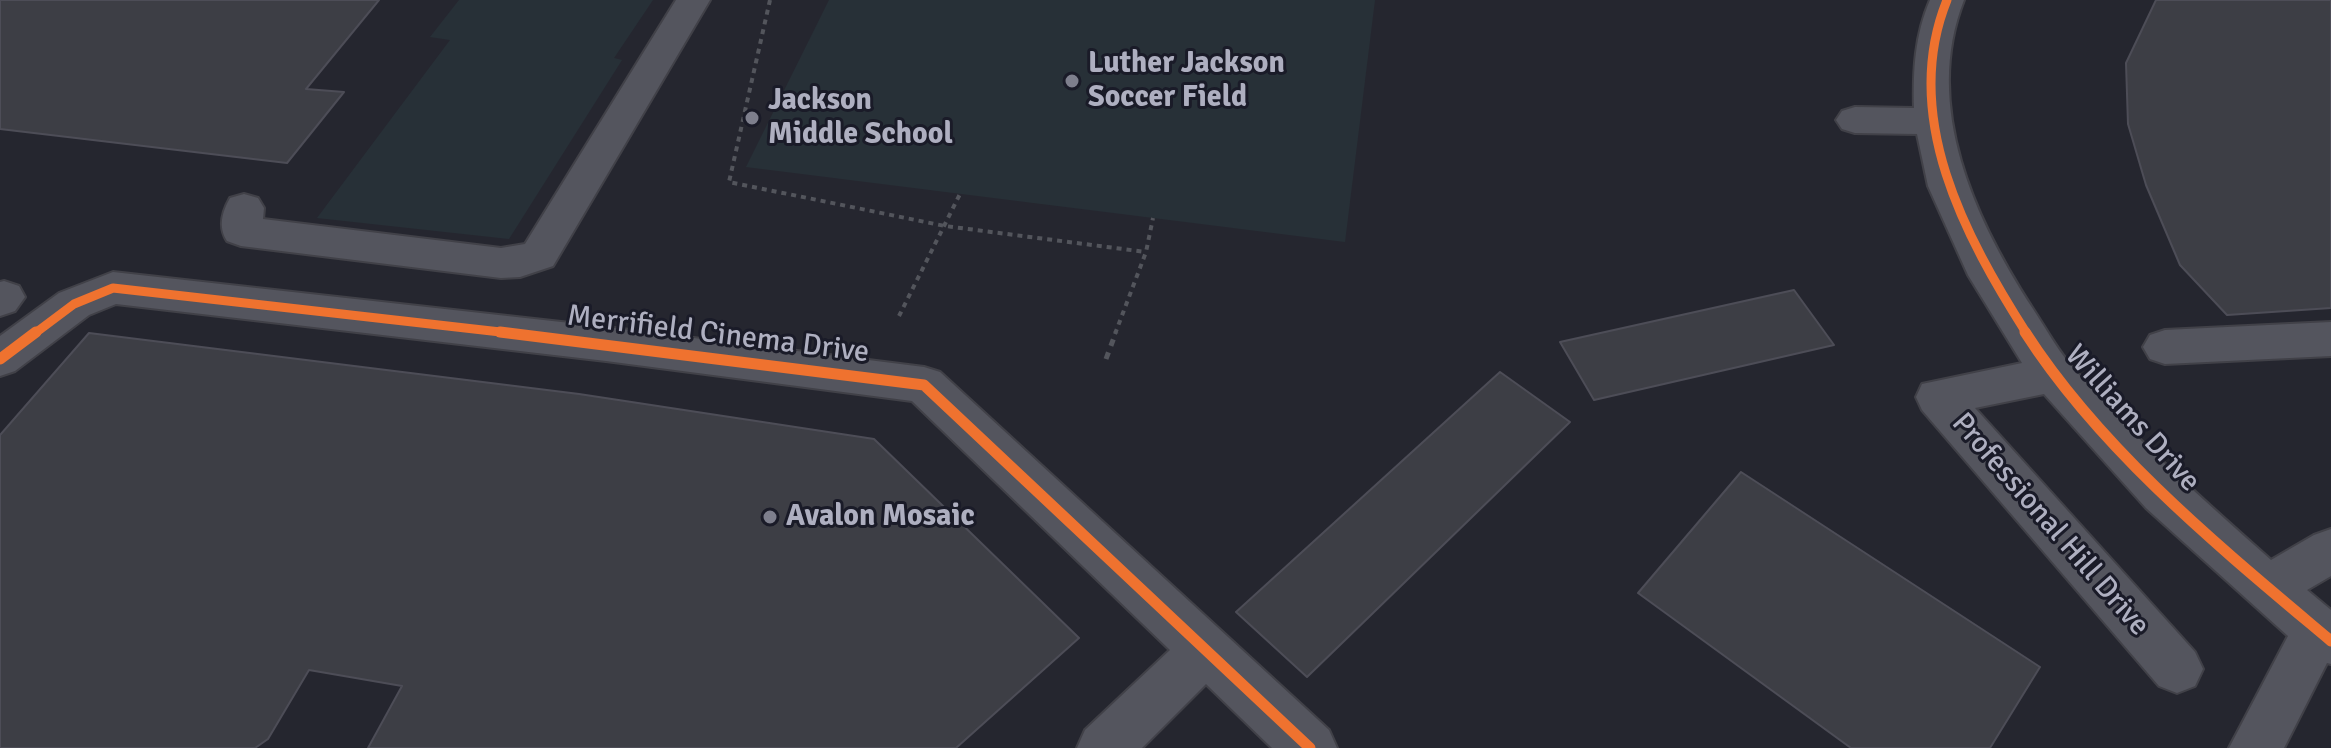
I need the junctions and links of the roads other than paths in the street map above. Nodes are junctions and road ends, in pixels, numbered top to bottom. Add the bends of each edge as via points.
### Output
1 (693, 0) edge
2 (1947, 0) edge
3 (1855, 120) dead end
4 (1933, 121) junction
5 (244, 208) dead end
6 (2331, 339) edge
7 (2165, 347) dead end
8 (0, 359) edge
9 (2053, 375) junction
10 (2331, 550) edge
11 (2268, 588) junction
12 (2324, 636) edge
13 (1206, 650) junction
14 (2177, 669) dead end
15 (2262, 746) edge
16 (1104, 748) edge
17 (1310, 748) edge

1 - 5 street via 539,255 501,263 241,231
2 - 4 street, Williams Drive via 1931,68
3 - 4 street
4 - 9 street, Williams Drive via 1948,186 1966,230
6 - 7 street
8 - 13 street, Merrifield Cinema Drive via 74,304 113,288 924,385 1067,498 1146,570
9 - 11 street, Williams Drive via 2163,494
9 - 14 street, Professional Hill Drive via 1938,397
10 - 11 street
11 - 12 street, Williams Drive
12 - 15 street
13 - 16 street
13 - 17 street, Merrifield Cinema Drive

